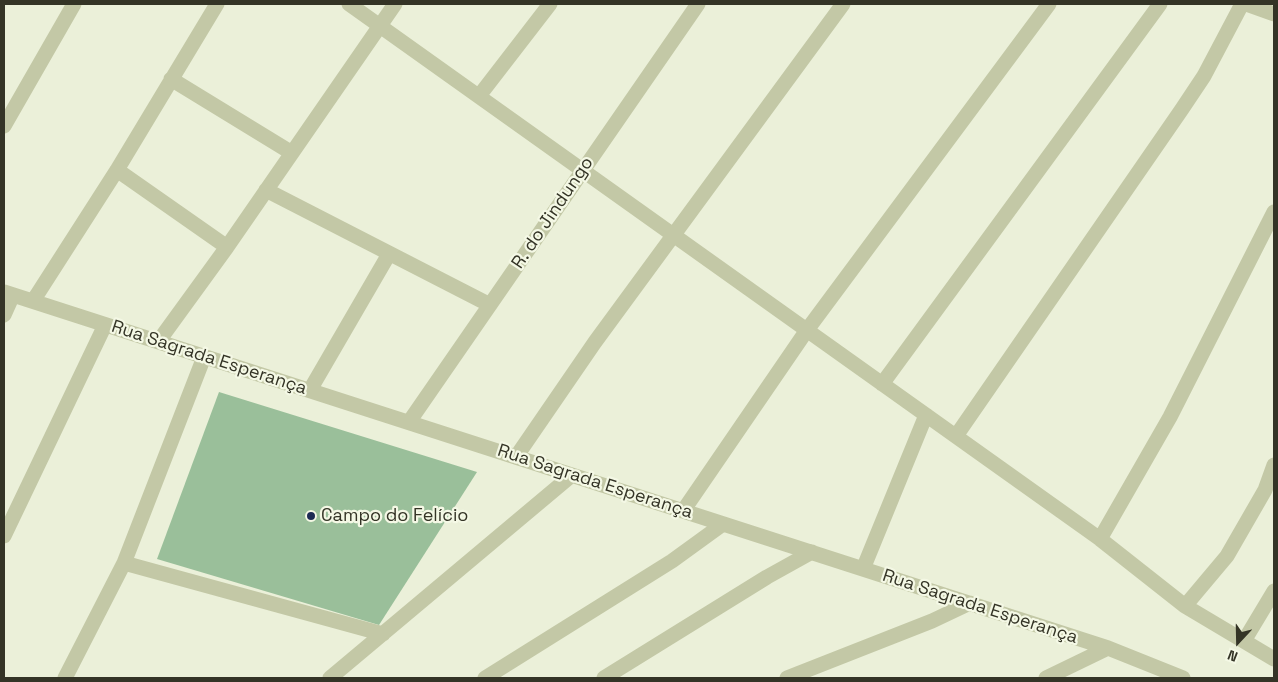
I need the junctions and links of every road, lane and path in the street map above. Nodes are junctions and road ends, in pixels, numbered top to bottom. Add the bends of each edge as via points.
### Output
1 (74, 4) edge
2 (217, 4) edge
3 (349, 4) edge
4 (395, 4) edge
5 (550, 4) edge
6 (698, 4) edge
7 (843, 4) edge
8 (1049, 4) edge
9 (1160, 4) edge
10 (1244, 4) edge
11 (1274, 14) edge
12 (380, 26) junction
13 (171, 80) junction
14 (479, 96) junction
15 (4, 126) edge
16 (292, 153) junction
17 (117, 170) junction
18 (582, 170) junction
19 (266, 190) junction
20 (1274, 212) edge
21 (673, 235) junction
22 (227, 247) junction
23 (389, 254) junction
24 (8, 293) edge
25 (33, 301) junction
26 (490, 305) junction
27 (4, 315) edge
28 (105, 324) junction
29 (807, 330) junction
30 (158, 342) junction
31 (204, 356) junction
32 (882, 384) junction
33 (310, 390) junction
34 (926, 415) junction
35 (409, 422) junction
36 (956, 436) junction
37 (516, 457) junction
38 (1274, 465) edge
39 (572, 475) junction
40 (683, 511) junction
41 (723, 524) junction
42 (4, 536) edge
43 (1100, 539) junction
44 (812, 552) junction
45 (124, 563) junction
46 (863, 569) junction
47 (1274, 591) edge
48 (970, 603) junction
49 (1185, 606) junction
50 (383, 634) junction
51 (1244, 641) junction
52 (1108, 648) junction
53 (1274, 659) edge
54 (65, 678) edge
55 (330, 678) edge
56 (485, 678) edge
57 (604, 678) edge
58 (787, 678) edge
59 (1046, 678) edge
60 (1184, 678) edge

1 - 15 street
2 - 13 street
3 - 12 street
4 - 12 street
5 - 14 street
6 - 18 street, R. do Jindungo
7 - 21 street
8 - 29 street
9 - 32 street
10 - 11 street
10 - 36 street via 1204,76
12 - 14 street
12 - 16 street
13 - 16 street
13 - 17 street
14 - 18 street
16 - 19 street
17 - 22 street
17 - 25 street
18 - 21 street
18 - 26 street, R. do Jindungo
19 - 22 street
19 - 23 street
20 - 43 street via 1170,417
21 - 29 street
21 - 37 street
22 - 30 street
23 - 26 street
23 - 33 street
24 - 25 street, Rua Sagrada Esperança
24 - 27 street
25 - 28 street, Rua Sagrada Esperança
26 - 35 street, R. do Jindungo
28 - 30 street, Rua Sagrada Esperança
28 - 42 street
29 - 32 street
29 - 40 street
30 - 31 street, Rua Sagrada Esperança
31 - 33 street, Rua Sagrada Esperança
31 - 45 street
32 - 34 street
33 - 35 street, Rua Sagrada Esperança
34 - 36 street
34 - 46 street
35 - 37 street, Rua Sagrada Esperança
36 - 43 street
37 - 39 street, Rua Sagrada Esperança
38 - 49 street via 1265,490 1227,556
39 - 40 street, Rua Sagrada Esperança
39 - 50 street
40 - 41 street, Rua Sagrada Esperança
41 - 44 street, Rua Sagrada Esperança
41 - 56 street via 672,561
43 - 49 street
44 - 46 street, Rua Sagrada Esperança
44 - 57 street
45 - 50 street
45 - 54 street
46 - 48 street, Rua Sagrada Esperança
47 - 51 street
48 - 52 street, Rua Sagrada Esperança
48 - 58 street via 932,622
49 - 51 street
50 - 55 street
51 - 53 street
52 - 59 street
52 - 60 street, Rua Sagrada Esperança

